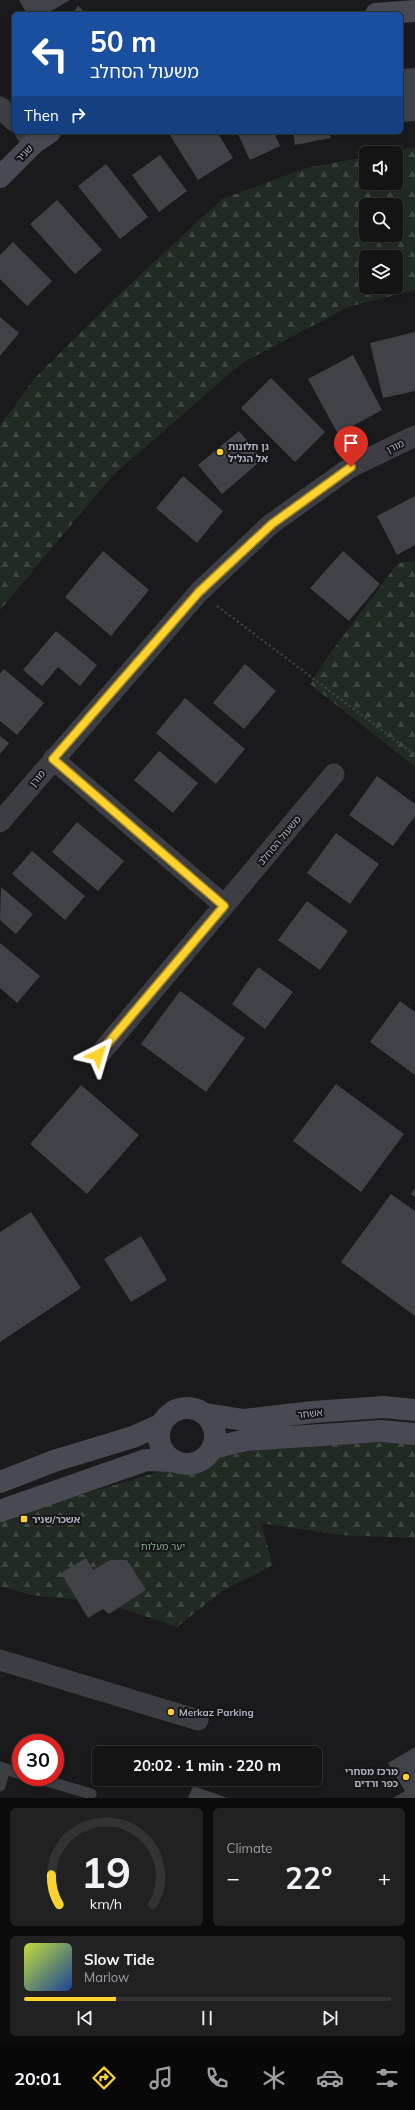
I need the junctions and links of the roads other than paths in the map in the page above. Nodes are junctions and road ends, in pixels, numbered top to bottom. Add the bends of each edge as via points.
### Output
1 (415, 11) edge
2 (402, 12) edge
3 (0, 107) edge
4 (12, 119) edge
5 (36, 135) edge
6 (0, 177) edge
7 (415, 436) edge
8 (53, 759) junction
9 (334, 774) dead end
10 (0, 822) edge
11 (224, 906) junction
12 (98, 1055) dead end
13 (415, 1410) edge
14 (205, 1414) junction
15 (160, 1425) junction
16 (415, 1434) edge
17 (213, 1448) junction
18 (172, 1460) junction
19 (0, 1482) edge
20 (0, 1511) edge
21 (0, 1660) edge
22 (198, 1720) dead end
23 (3, 1768) edge
24 (0, 1786) edge
25 (64, 1786) edge
26 (91, 1794) dead end

1 - 2 main road
3 - 4 street
5 - 6 main road, שניר
7 - 8 street, מורן via 351,467 272,524 199,592
8 - 10 street, מורן
8 - 11 street
9 - 11 street, משעול הסחלב
11 - 12 street, משעול הסחלב
13 - 14 main road, אשחר via 360,1409 244,1420
14 - 15 main road via 192,1407 182,1407 173,1410
14 - 17 main road via 214,1426
15 - 18 main road via 160,1445
15 - 19 main road via 133,1437 54,1461
16 - 17 main road via 380,1431 254,1439
17 - 18 main road via 201,1460 192,1464
18 - 20 main road via 146,1460
21 - 22 street
23 - 24 lane
25 - 26 lane

